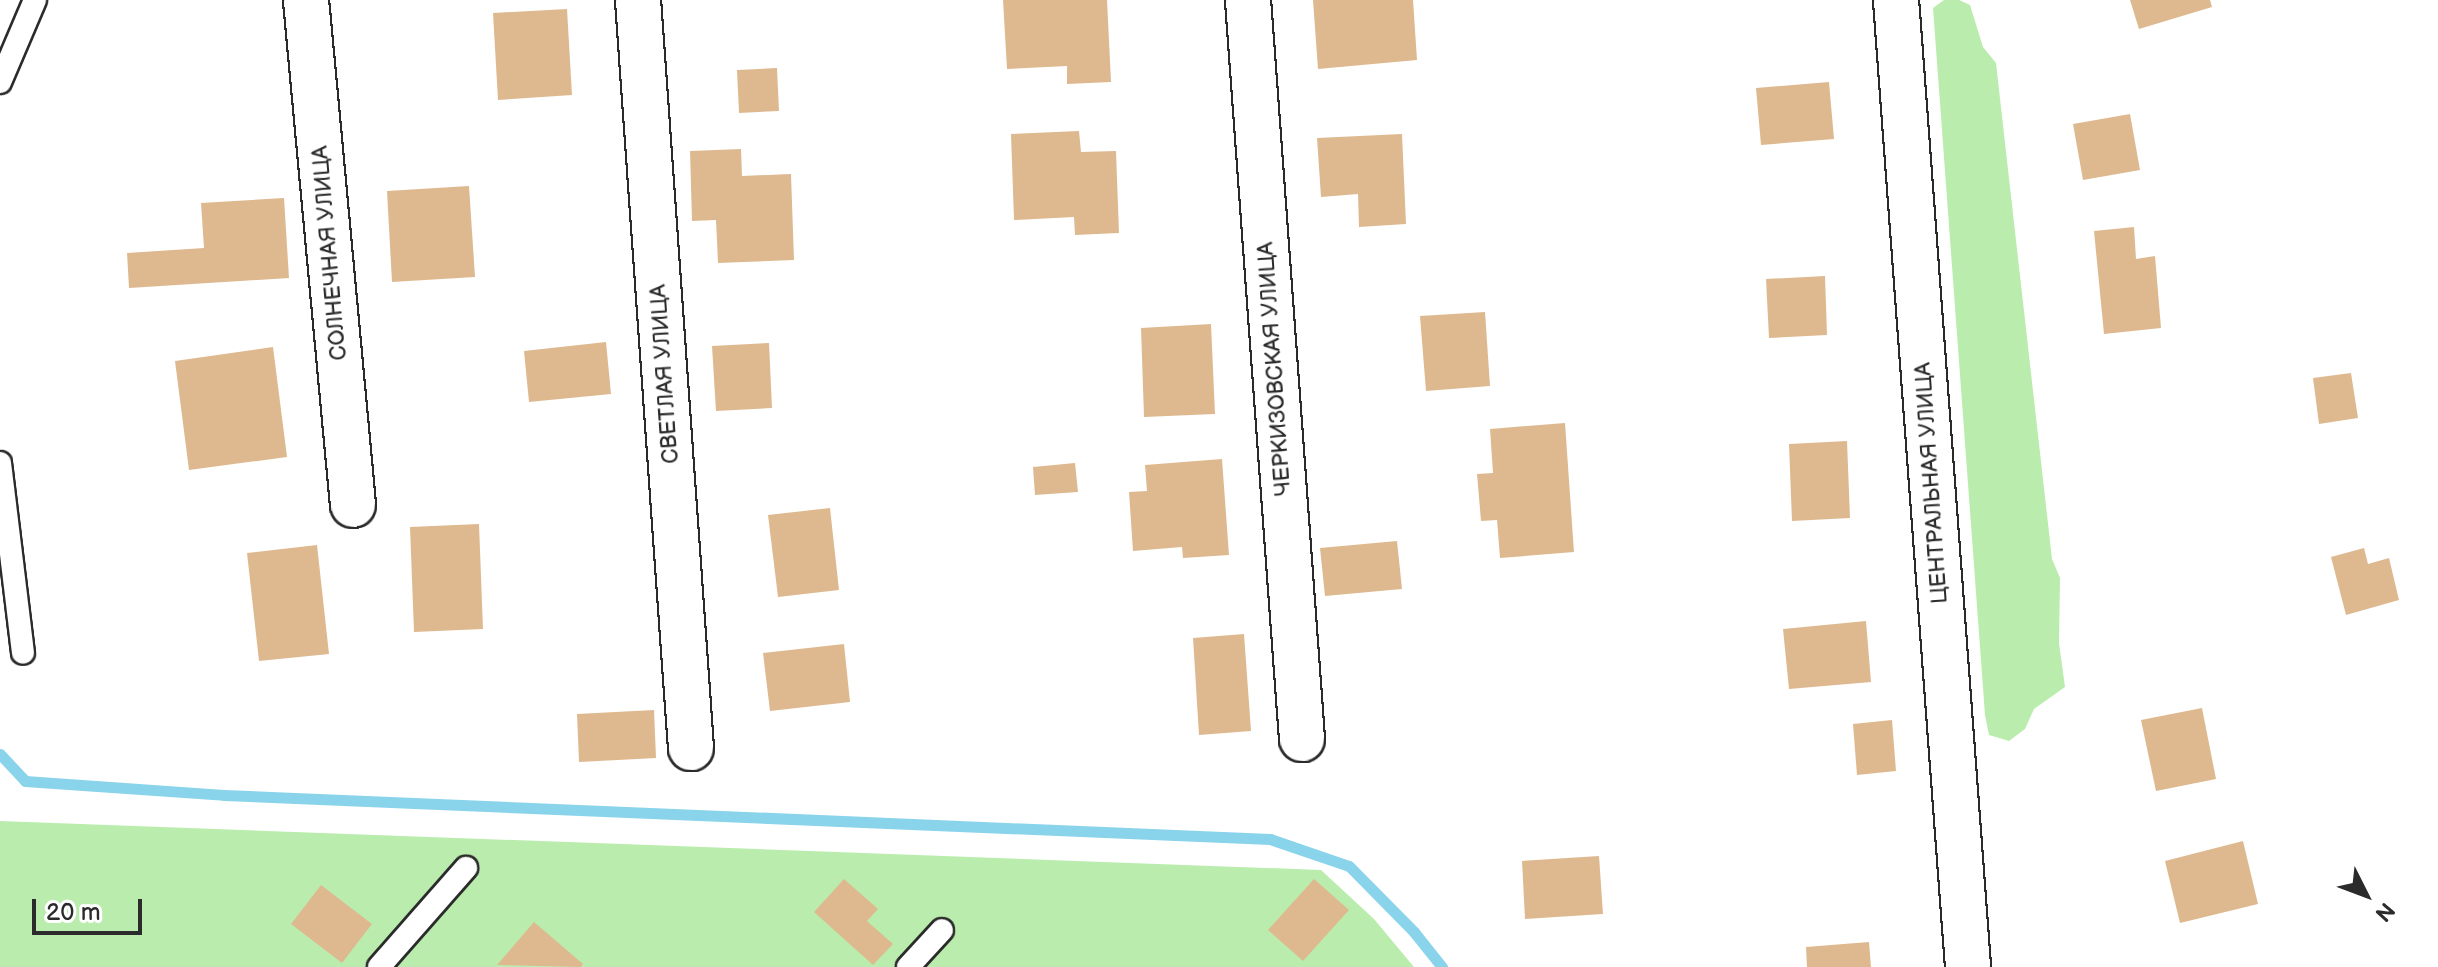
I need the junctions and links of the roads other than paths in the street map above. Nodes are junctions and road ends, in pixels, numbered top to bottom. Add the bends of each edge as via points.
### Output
1 (35, 0) edge
2 (306, 0) edge
3 (638, 0) edge
4 (1248, 0) edge
5 (1896, 0) edge
6 (0, 82) edge
7 (0, 463) edge
8 (353, 505) dead end
9 (23, 653) dead end
10 (1302, 739) dead end
11 (691, 748) dead end
12 (466, 868) dead end
13 (942, 930) dead end
14 (379, 967) edge
15 (908, 967) edge
16 (1968, 967) edge

1 - 6 lane
2 - 8 street, СОЛНЕЧНАЯ УЛИЦА
3 - 11 street, СВЕТЛАЯ УЛИЦА
4 - 10 street, ЧЕРКИЗОВСКАЯ УЛИЦА
5 - 16 street, ЦЕНТРАЛЬНАЯ УЛИЦА
7 - 9 lane
12 - 14 lane
13 - 15 lane

